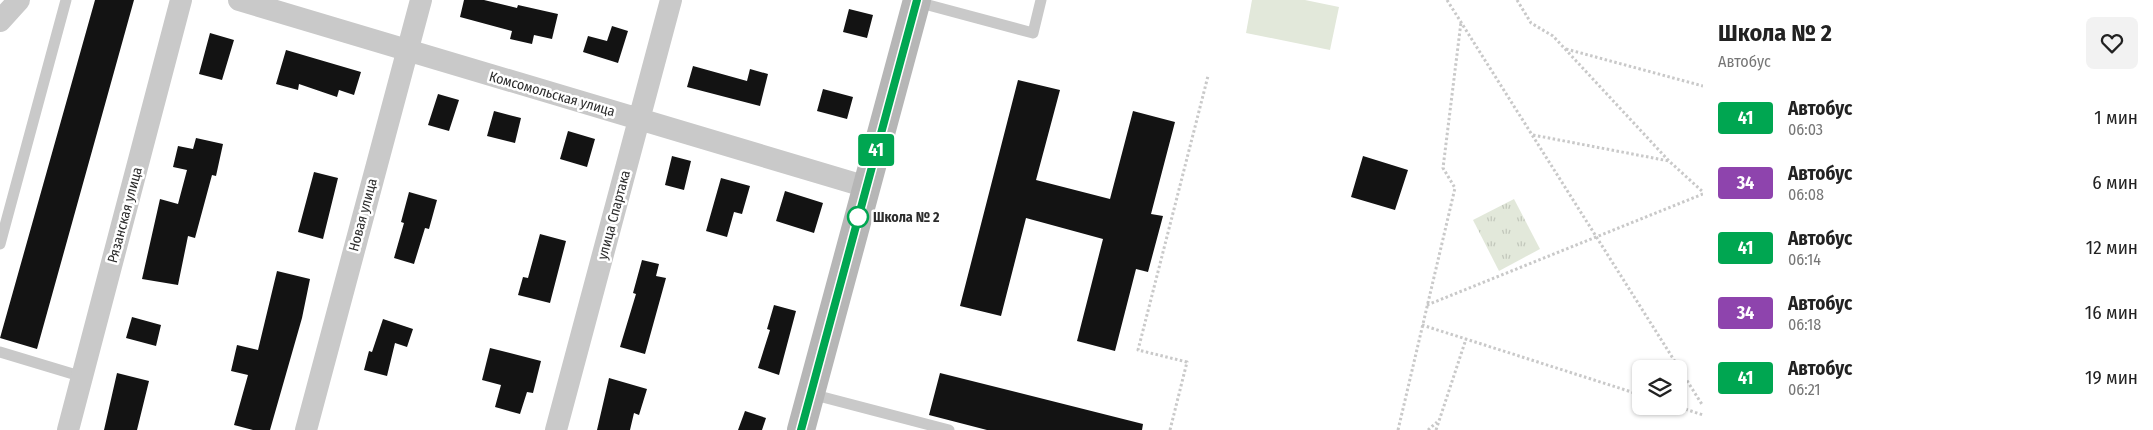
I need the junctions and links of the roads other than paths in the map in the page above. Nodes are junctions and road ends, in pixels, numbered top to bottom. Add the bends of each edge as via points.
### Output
1 (19, 0) edge
2 (66, 0) edge
3 (181, 0) edge
4 (239, 0) edge
5 (421, 0) edge
6 (671, 0) edge
7 (1041, 0) edge
8 (917, 1) edge
9 (0, 21) edge
10 (406, 51) junction
11 (639, 120) junction
12 (867, 187) junction
13 (0, 244) edge
14 (0, 352) edge
15 (83, 377) junction
16 (811, 394) junction
17 (914, 426) edge
18 (68, 430) edge
19 (306, 430) edge
20 (556, 430) edge
21 (801, 430) edge
22 (949, 430) edge

1 - 9 street
2 - 13 lane
3 - 15 street, Рязанская улица
4 - 10 street, Комсомольская улица
5 - 10 street, Новая улица
6 - 11 street, улица Спартака
7 - 8 lane via 1033,33
8 - 12 main road
10 - 11 street, Комсомольская улица
10 - 19 street, Новая улица
11 - 12 street, Комсомольская улица
11 - 20 street, улица Спартака
12 - 16 main road
14 - 15 lane
15 - 18 street, Рязанская улица
16 - 17 lane
16 - 21 main road
17 - 22 lane

